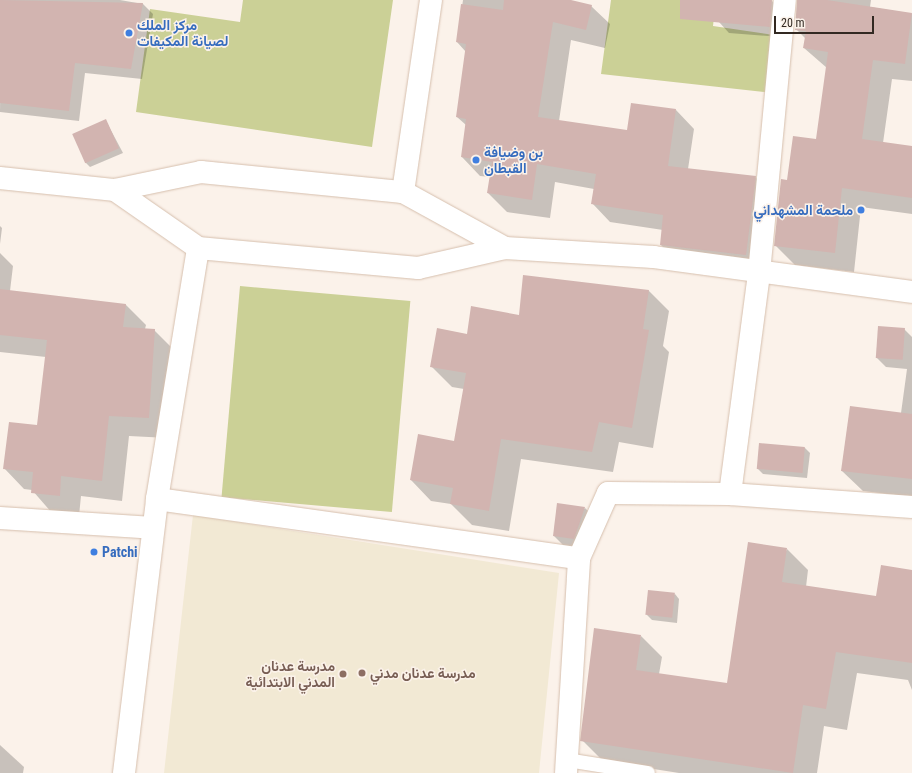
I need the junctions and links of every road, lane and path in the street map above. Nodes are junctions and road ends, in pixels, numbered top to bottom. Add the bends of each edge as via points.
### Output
1 (431, 0) edge
2 (785, 0) edge
3 (0, 178) edge
4 (115, 190) junction
5 (403, 192) junction
6 (198, 248) junction
7 (504, 248) junction
8 (759, 273) junction
9 (912, 292) edge
10 (730, 494) junction
11 (157, 500) junction
12 (912, 507) edge
13 (0, 518) edge
14 (153, 528) junction
15 (579, 558) junction
16 (566, 766) edge
17 (124, 773) edge
18 (648, 773) edge

1 - 5 street
2 - 8 street
3 - 4 street
4 - 5 street via 201,172
4 - 6 street
5 - 7 street
6 - 7 street via 418,268
6 - 11 street
7 - 8 street via 654,257
8 - 9 street
8 - 10 street
10 - 12 street
10 - 15 street via 608,493
11 - 14 street
11 - 15 street
13 - 14 street
14 - 17 street
15 - 16 street
16 - 18 lane

